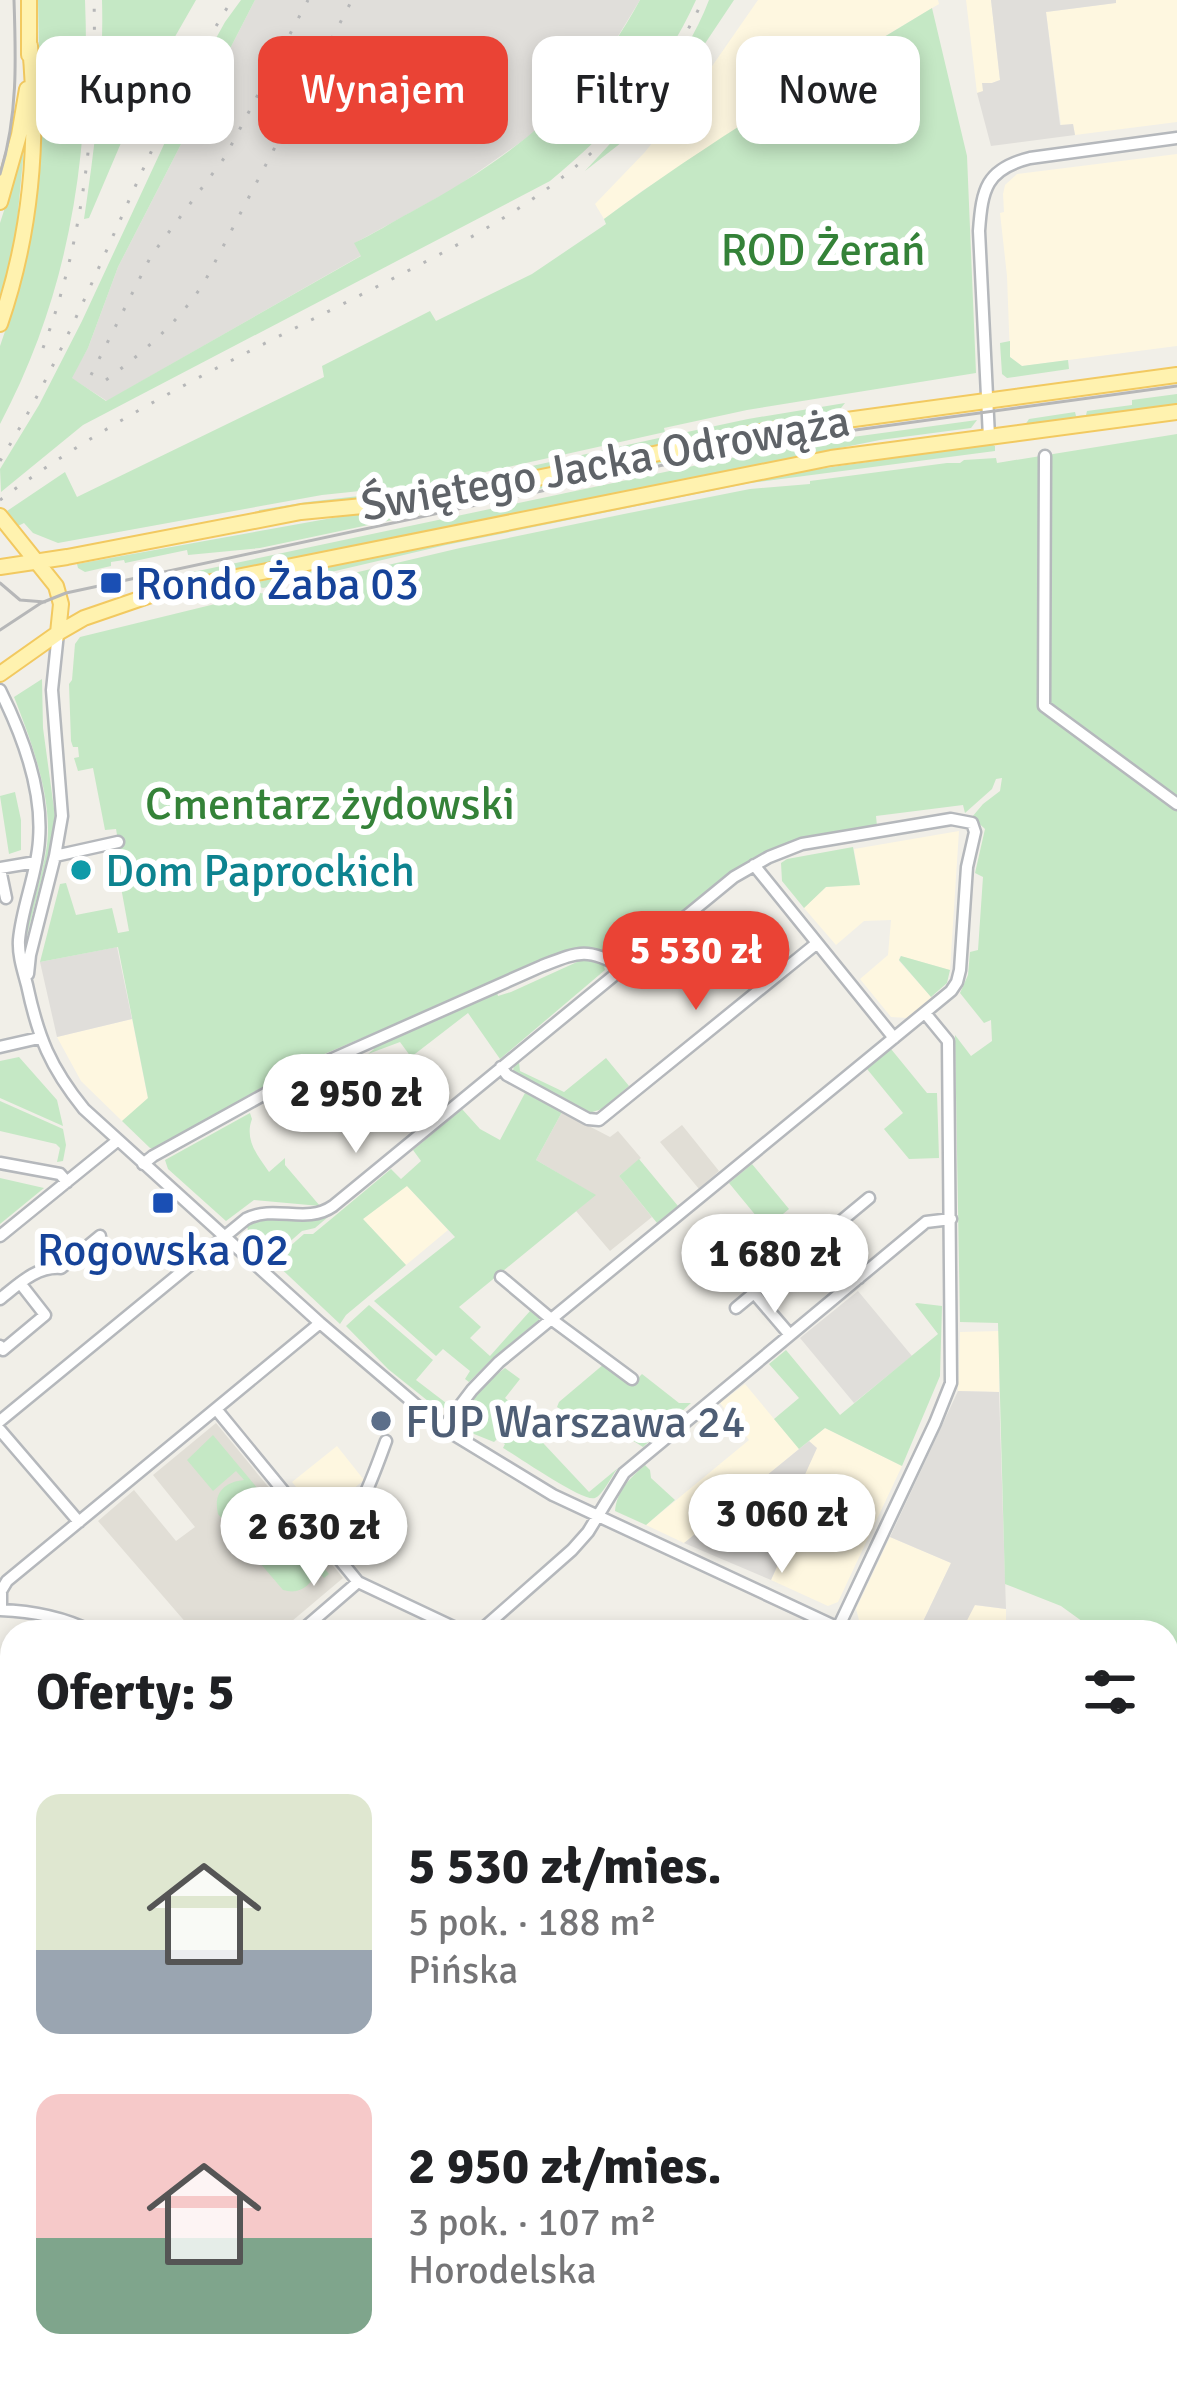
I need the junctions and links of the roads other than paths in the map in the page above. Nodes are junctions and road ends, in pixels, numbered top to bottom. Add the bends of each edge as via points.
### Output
1 (29, 0) edge
2 (30, 46) junction
3 (1177, 138) edge
4 (0, 202) edge
5 (0, 323) edge
6 (1177, 375) edge
7 (987, 399) junction
8 (1177, 412) edge
9 (989, 437) junction
10 (1045, 456) dead end
11 (0, 516) edge
12 (35, 562) junction
13 (0, 567) edge
14 (58, 633) junction
15 (0, 674) edge
16 (0, 690) edge
17 (0, 710) edge
18 (16, 724) junction
19 (1177, 804) edge
20 (118, 842) dead end
21 (55, 856) junction
22 (36, 862) junction
23 (754, 865) junction
24 (0, 869) edge
25 (6, 898) dead end
26 (816, 944) junction
27 (622, 967) junction
28 (28, 990) junction
29 (925, 1013) junction
30 (39, 1038) junction
31 (894, 1038) junction
32 (0, 1047) edge
33 (501, 1067) junction
34 (117, 1141) junction
35 (0, 1163) edge
36 (143, 1164) junction
37 (68, 1182) junction
38 (869, 1198) dead end
39 (951, 1219) junction
40 (0, 1236) edge
41 (100, 1236) dead end
42 (225, 1237) junction
43 (823, 1237) junction
44 (501, 1277) dead end
45 (859, 1278) junction
46 (20, 1283) junction
47 (754, 1293) junction
48 (0, 1299) edge
49 (736, 1308) dead end
50 (550, 1319) junction
51 (320, 1323) junction
52 (790, 1335) junction
53 (0, 1346) edge
54 (632, 1379) dead end
55 (216, 1409) junction
56 (0, 1420) edge
57 (443, 1427) junction
58 (0, 1430) edge
59 (386, 1441) dead end
60 (598, 1516) junction
61 (79, 1522) junction
62 (328, 1546) junction
63 (358, 1582) junction
64 (0, 1610) edge
65 (64, 1620) edge
66 (314, 1620) edge
67 (439, 1620) edge
68 (492, 1620) edge
69 (822, 1620) edge
70 (847, 1620) edge

1 - 2 main road
2 - 4 main road via 23,117
2 - 5 main road via 29,194
3 - 7 street via 1030,158 989,181 979,231
6 - 7 main road, Świętego Jacka Odrowąża
7 - 9 street
7 - 12 main road, Świętego Jacka Odrowąża
8 - 9 main road, Świętego Jacka Odrowąża
9 - 14 main road, Świętego Jacka Odrowąża via 830,458 249,573 157,593
10 - 19 street via 1044,706
11 - 12 main road
12 - 13 main road, Świętego Jacka Odrowąża
12 - 14 main road via 59,595
14 - 15 main road, Świętego Jacka Odrowąża
14 - 21 street via 53,726 63,802
16 - 18 street
17 - 18 street
18 - 22 street via 39,824
20 - 21 street
21 - 28 street
22 - 24 street
22 - 28 street via 19,946
23 - 26 street
23 - 27 street
23 - 29 street via 802,844 951,819 974,825 958,982
24 - 25 street
26 - 31 street
26 - 33 street via 604,1118 590,1120
27 - 33 street
27 - 36 street via 593,953 542,966 312,1068
28 - 30 street
29 - 31 street
29 - 39 street via 948,1041
30 - 32 street
30 - 34 street via 75,1098
31 - 50 street
33 - 42 street via 322,1214 259,1214
34 - 36 street
34 - 37 street
35 - 37 street
36 - 42 street
37 - 40 street
38 - 43 street
39 - 45 street via 926,1222
39 - 70 street via 951,1383
41 - 46 street via 61,1268
42 - 51 street
42 - 56 street
43 - 45 street
43 - 47 street
44 - 50 street
45 - 52 street
46 - 48 street
46 - 53 street via 45,1315
47 - 49 street
47 - 52 street
50 - 54 street
50 - 57 street via 499,1361
51 - 55 street
51 - 57 street
52 - 60 street via 624,1473
55 - 61 street
55 - 62 street
57 - 60 street
58 - 61 street
59 - 62 street via 365,1493
60 - 68 street via 572,1550
60 - 69 street
61 - 64 street via 8,1580
62 - 63 street
63 - 66 street
63 - 67 street
64 - 65 street

